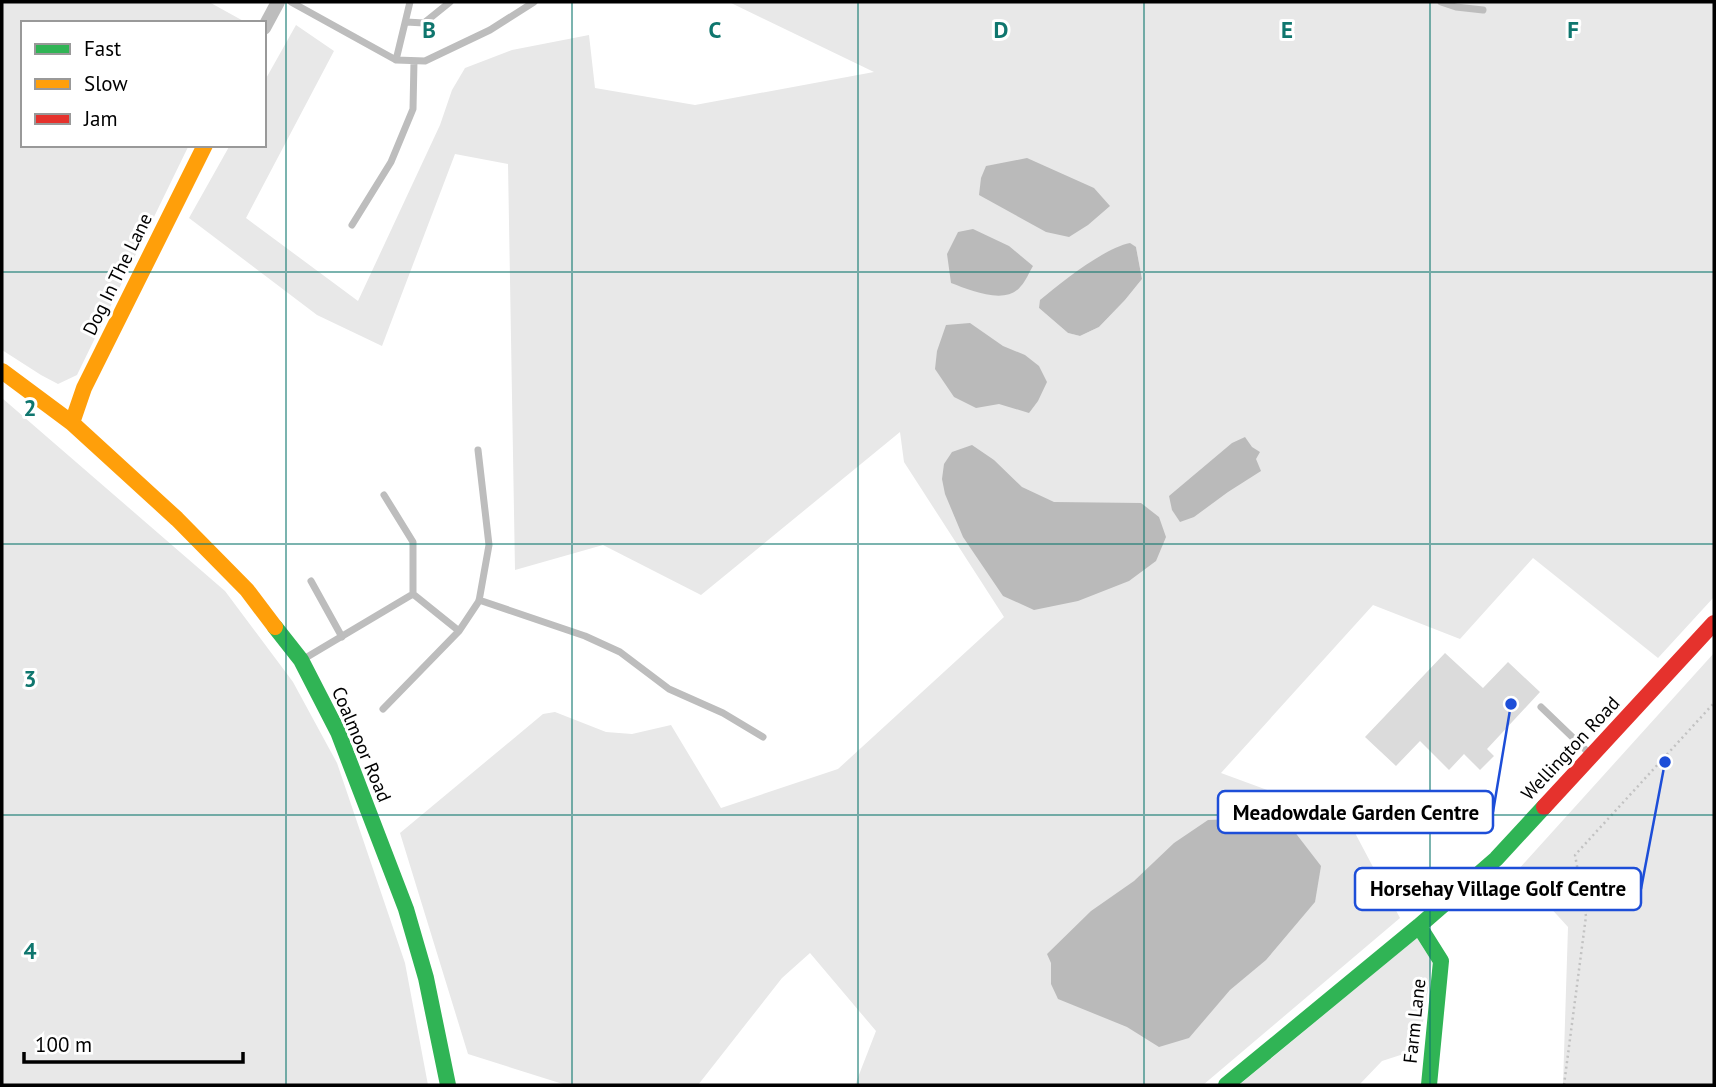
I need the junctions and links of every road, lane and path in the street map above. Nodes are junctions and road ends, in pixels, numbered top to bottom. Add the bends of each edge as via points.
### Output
1 (278, 2) edge
2 (291, 2) edge
3 (410, 2) edge
4 (450, 2) edge
5 (534, 2) edge
6 (1441, 2) edge
7 (1483, 10) dead end
8 (406, 22) junction
9 (266, 24) edge
10 (396, 60) junction
11 (414, 61) junction
12 (204, 147) edge
13 (352, 225) dead end
14 (2, 371) edge
15 (72, 423) junction
16 (478, 450) dead end
17 (384, 495) dead end
18 (311, 581) dead end
19 (413, 594) junction
20 (479, 600) junction
21 (1714, 623) edge
22 (459, 631) junction
23 (342, 637) junction
24 (301, 660) junction
25 (1714, 703) edge
26 (1541, 707) dead end
27 (383, 709) dead end
28 (763, 737) dead end
29 (1591, 756) junction
30 (1419, 926) junction
31 (448, 1085) edge
32 (1226, 1085) edge
33 (1429, 1085) edge
34 (1564, 1085) edge

1 - 9 street
2 - 10 lane
3 - 8 lane
4 - 8 lane via 424,23
5 - 11 lane via 490,30 425,61
6 - 7 lane
8 - 10 lane
10 - 11 lane
11 - 13 lane via 413,109 391,162
12 - 15 street, Dog In The Lane via 84,388
14 - 15 street, Coalmoor Road
15 - 24 street, Coalmoor Road via 247,590
16 - 20 lane via 489,545
17 - 19 lane via 414,542
18 - 23 lane
19 - 22 lane
19 - 23 lane
20 - 22 lane
20 - 28 lane via 620,652 669,689
21 - 29 street, Wellington Road
22 - 27 lane
23 - 24 lane
24 - 31 street, Coalmoor Road via 338,732 405,909 426,978
25 - 34 path via 1575,855 1586,916
26 - 29 lane
29 - 30 street, Wellington Road via 1496,859
30 - 32 street, Wellington Road
30 - 33 street, Farm Lane via 1441,961

